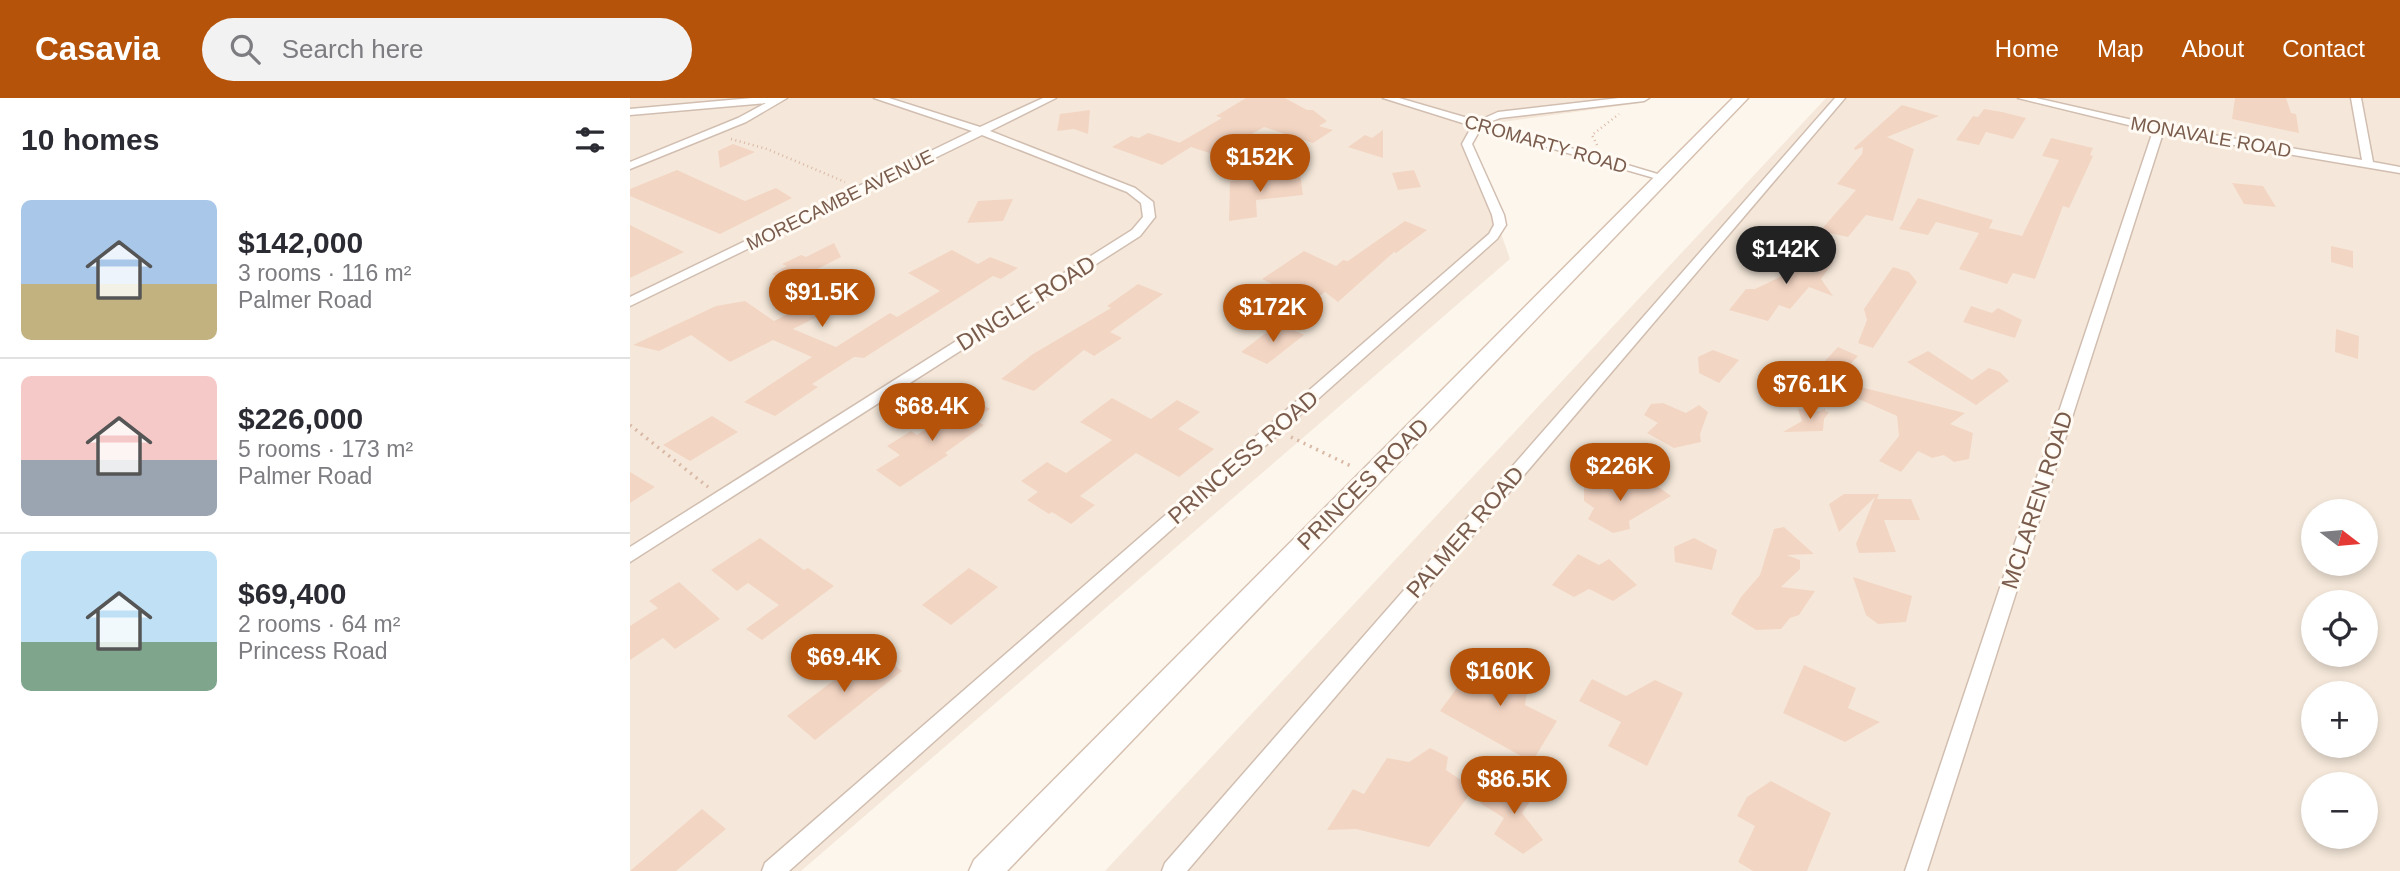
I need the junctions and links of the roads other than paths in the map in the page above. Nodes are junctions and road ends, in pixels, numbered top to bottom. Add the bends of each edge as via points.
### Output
1 (660, 98) edge
2 (781, 98) edge
3 (879, 98) edge
4 (1051, 98) edge
5 (1388, 98) edge
6 (1642, 98) edge
7 (1741, 98) edge
8 (1840, 98) edge
9 (2023, 98) edge
10 (2077, 98) edge
11 (2356, 98) edge
12 (2072, 109) junction
13 (649, 110) junction
14 (630, 112) edge
15 (1477, 125) junction
16 (2159, 129) junction
17 (984, 132) junction
18 (2368, 165) junction
19 (630, 166) edge
20 (2400, 170) edge
21 (1665, 178) junction
22 (630, 302) edge
23 (630, 555) edge
24 (773, 871) edge
25 (985, 871) edge
26 (1173, 871) edge
27 (1916, 871) edge

1 - 13 street
2 - 13 street
2 - 19 street via 710,134
3 - 17 street, DINGLE ROAD
4 - 17 street, MORECAMBE AVENUE
5 - 15 street, CROMARTY ROAD
6 - 15 street via 1498,115
7 - 21 main road, PRINCES ROAD
8 - 26 street, PALMER ROAD
9 - 12 street, MONAVALE ROAD
10 - 12 street
11 - 18 street
12 - 16 street, MONAVALE ROAD
13 - 14 street
15 - 21 street, CROMARTY ROAD
15 - 24 street, PRINCESS ROAD via 1467,144 1498,215 1500,225 1493,236
16 - 18 street, MONAVALE ROAD
16 - 27 street, MCLAREN ROAD
17 - 22 street, MORECAMBE AVENUE
17 - 23 street, DINGLE ROAD via 1131,190 1147,202 1149,217 1136,233
18 - 20 street, MONAVALE ROAD
21 - 25 main road, PRINCES ROAD

